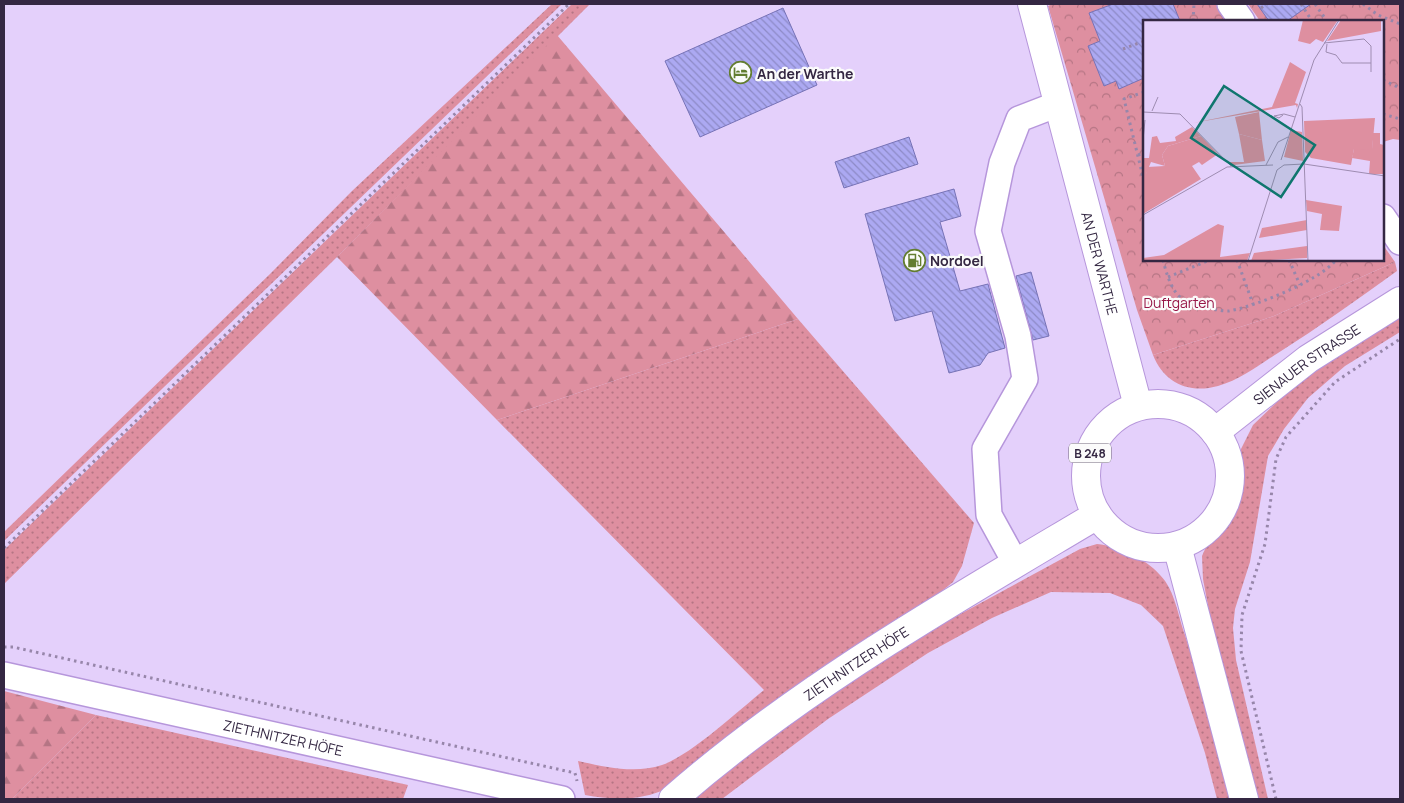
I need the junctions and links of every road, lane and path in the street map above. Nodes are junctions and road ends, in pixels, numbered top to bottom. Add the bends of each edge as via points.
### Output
1 (569, 4) edge
2 (1032, 4) edge
3 (1194, 4) edge
4 (1230, 4) edge
5 (1301, 4) edge
6 (1314, 4) edge
7 (1363, 4) edge
8 (1193, 20) edge
9 (1241, 20) edge
10 (1311, 20) edge
11 (1326, 20) edge
12 (1400, 24) edge
13 (1143, 41) edge
14 (1124, 49) dead end
15 (1384, 80) edge
16 (1400, 88) edge
17 (1143, 92) edge
18 (1058, 104) junction
19 (1384, 114) edge
20 (1400, 119) edge
21 (1143, 153) edge
22 (1138, 155) junction
23 (1143, 177) edge
24 (1384, 218) edge
25 (1400, 242) edge
26 (1163, 261) edge
27 (1208, 261) edge
28 (1237, 261) edge
29 (1289, 261) edge
30 (1335, 261) edge
31 (1168, 277) junction
32 (1300, 285) junction
33 (1400, 301) edge
34 (1252, 304) junction
35 (1400, 340) edge
36 (1138, 406) junction
37 (1215, 432) junction
38 (1097, 515) junction
39 (1177, 546) junction
40 (4, 548) edge
41 (1016, 564) junction
42 (4, 647) edge
43 (4, 674) edge
44 (570, 792) edge
45 (673, 799) edge
46 (1244, 799) edge
47 (1276, 799) edge

1 - 40 path
2 - 18 main road, AN DER WARTHE
3 - 8 path
4 - 9 street
5 - 10 path
6 - 11 path
7 - 12 path via 1378,15
13 - 14 path
15 - 16 path
17 - 22 path via 1124,99
18 - 36 main road, AN DER WARTHE
18 - 41 street via 1020,119 1002,163 988,231 1018,336 1025,378 985,449 989,515
19 - 20 path
21 - 22 path
22 - 23 path
24 - 25 street
26 - 31 path
27 - 31 path
28 - 34 path
29 - 32 path
30 - 32 path
31 - 34 path via 1181,298 1203,306 1227,311
32 - 34 path
33 - 37 main road, SIENAUER STRASSE via 1308,359
35 - 47 path via 1336,382 1286,437 1276,460 1265,544 1242,615 1241,651
36 - 37 main road, B 248 via 1160,404 1180,407 1200,417
36 - 38 main road, B 248 via 1101,431 1090,451 1086,473 1088,495
37 - 39 main road, B 248 via 1225,449 1230,469 1229,489 1223,508 1212,525 1196,538
38 - 39 main road, B 248 via 1113,533 1133,544 1155,548
38 - 41 main road, ZIETHNITZER HÖFE
39 - 46 main road
41 - 45 main road, ZIETHNITZER HÖFE via 907,629 832,679 748,739
42 - 44 path via 575,773
43 - 44 street, ZIETHNITZER HÖFE

